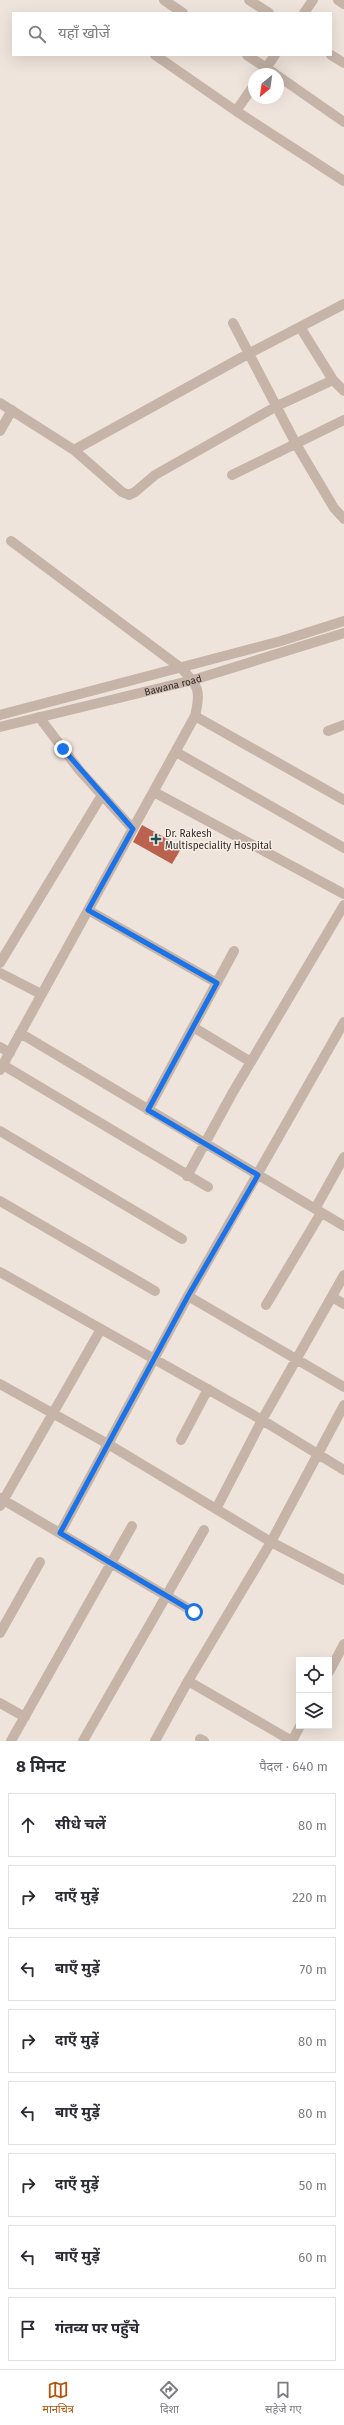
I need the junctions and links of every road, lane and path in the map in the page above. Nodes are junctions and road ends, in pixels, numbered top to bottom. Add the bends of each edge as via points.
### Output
1 (164, 0) edge
2 (249, 0) edge
3 (313, 0) edge
4 (338, 0) edge
5 (344, 4) edge
6 (182, 12) edge
7 (267, 12) edge
8 (305, 12) edge
9 (156, 56) edge
10 (248, 56) edge
11 (274, 56) edge
12 (332, 56) edge
13 (344, 64) edge
14 (261, 68) edge
15 (266, 68) edge
16 (284, 80) edge
17 (248, 94) edge
18 (236, 111) junction
19 (344, 122) edge
20 (344, 181) edge
21 (344, 304) edge
22 (233, 323) dead end
23 (300, 327) junction
24 (248, 354) junction
25 (333, 380) junction
26 (344, 391) edge
27 (0, 403) edge
28 (277, 406) junction
29 (12, 410) junction
30 (344, 420) edge
31 (0, 431) edge
32 (296, 444) junction
33 (74, 450) junction
34 (232, 475) dead end
35 (344, 519) edge
36 (11, 541) dead end
37 (344, 621) edge
38 (344, 632) edge
39 (227, 655) junction
40 (181, 668) junction
41 (232, 668) junction
42 (193, 680) junction
43 (0, 715) edge
44 (195, 716) junction
45 (39, 717) junction
46 (344, 725) edge
47 (0, 727) edge
48 (328, 731) dead end
49 (176, 752) junction
50 (154, 792) junction
51 (102, 795) junction
52 (344, 800) edge
53 (133, 829) junction
54 (344, 848) edge
55 (344, 894) edge
56 (344, 905) edge
57 (88, 910) junction
58 (234, 951) dead end
59 (0, 963) edge
60 (0, 973) edge
61 (217, 983) junction
62 (41, 994) junction
63 (344, 1022) edge
64 (193, 1027) junction
65 (20, 1033) junction
66 (0, 1047) edge
67 (10, 1053) junction
68 (251, 1062) junction
69 (2, 1067) edge
70 (148, 1110) junction
71 (0, 1131) edge
72 (205, 1144) junction
73 (344, 1157) edge
74 (258, 1175) junction
75 (187, 1176) junction
76 (208, 1187) dead end
77 (0, 1201) edge
78 (318, 1211) junction
79 (344, 1226) edge
80 (182, 1239) dead end
81 (0, 1272) edge
82 (344, 1275) edge
83 (155, 1291) dead end
84 (188, 1296) junction
85 (332, 1297) junction
86 (344, 1304) edge
87 (266, 1305) dead end
88 (102, 1329) junction
89 (296, 1358) junction
90 (154, 1359) junction
91 (0, 1384) edge
92 (344, 1387) edge
93 (208, 1389) junction
94 (344, 1405) edge
95 (52, 1413) junction
96 (262, 1420) junction
97 (181, 1440) dead end
98 (108, 1444) junction
99 (317, 1454) junction
100 (344, 1470) edge
101 (1, 1501) edge
102 (216, 1509) junction
103 (132, 1526) dead end
104 (204, 1530) dead end
105 (60, 1533) junction
106 (271, 1542) junction
107 (40, 1562) dead end
108 (112, 1564) junction
109 (344, 1580) edge
110 (166, 1595) junction
111 (194, 1612) dead end
112 (0, 1633) edge
113 (344, 1644) edge
114 (332, 1666) edge
115 (188, 1681) junction
116 (0, 1703) edge
117 (25, 1717) junction
118 (298, 1729) edge
119 (12, 1741) edge
120 (83, 1741) edge
121 (155, 1741) edge
122 (292, 1741) edge

1 - 6 street
2 - 7 street
3 - 8 street
4 - 5 street
9 - 18 street
10 - 14 street
11 - 15 street
12 - 13 street
16 - 19 street
17 - 18 street
18 - 20 street
21 - 23 street
22 - 24 street
23 - 24 street
23 - 25 street
24 - 28 street
24 - 33 street
25 - 26 street
25 - 28 street
27 - 29 street
28 - 32 street
28 - 33 street via 155,475 129,495 122,492
29 - 31 street
29 - 33 street
30 - 32 street
32 - 34 street
32 - 35 street via 334,508
36 - 40 street
37 - 39 street, Bawana road
38 - 41 street, Bawana road
39 - 40 street, Bawana road
39 - 41 street
40 - 42 street
40 - 43 street, Bawana road
41 - 42 street, Bawana road
42 - 44 street via 199,690
42 - 45 street, Bawana road
44 - 49 street
44 - 52 street
45 - 47 street, Bawana road
45 - 51 street via 80,771
46 - 48 street
49 - 50 street
49 - 54 street
50 - 53 street
50 - 55 street
51 - 53 street
51 - 59 street
53 - 57 street
56 - 68 street
57 - 61 street
57 - 62 street
58 - 61 street
60 - 62 street
61 - 64 street
62 - 65 street
63 - 74 street
64 - 68 street
64 - 70 street
65 - 67 street
65 - 70 street
66 - 67 street
67 - 69 street
68 - 72 street
69 - 75 street
70 - 72 street
71 - 80 street
72 - 74 street
72 - 75 street
73 - 78 street
74 - 78 street
74 - 84 street
75 - 76 street
77 - 83 street
78 - 79 street
78 - 87 street
81 - 88 street
82 - 85 street
84 - 89 street
84 - 90 street
85 - 86 street
85 - 89 street
88 - 90 street
88 - 95 street
89 - 92 street
89 - 96 street
90 - 93 street
90 - 98 street
91 - 95 street
93 - 96 street
93 - 97 street
94 - 99 street
95 - 98 street
95 - 101 street
96 - 99 street
96 - 102 street
98 - 102 street
98 - 105 street
99 - 100 street
99 - 106 street
101 - 105 street
102 - 106 street
103 - 108 street
104 - 110 street
105 - 108 street
106 - 109 street
106 - 115 street
107 - 112 street
108 - 110 street
108 - 117 street
110 - 111 street
110 - 120 street
113 - 114 street
115 - 121 street
115 - 122 street
116 - 117 street
117 - 119 street
118 - 122 street

